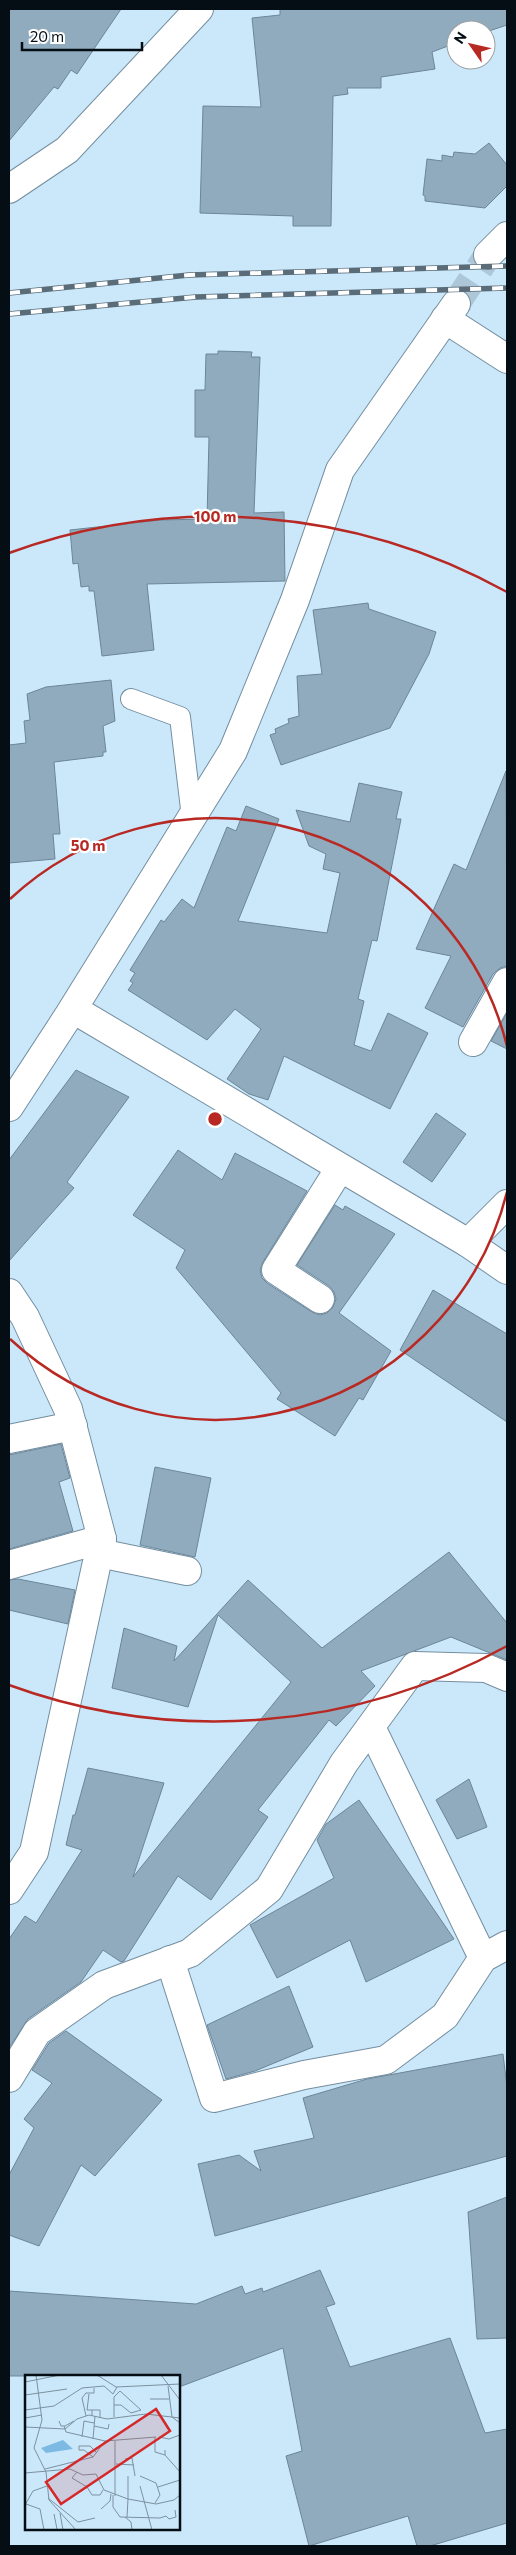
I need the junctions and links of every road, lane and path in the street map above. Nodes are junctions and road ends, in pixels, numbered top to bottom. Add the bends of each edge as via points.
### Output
1 (199, 9) edge
2 (12, 183) edge
3 (507, 236) edge
4 (488, 255) tunnel mouth
5 (507, 358) edge
6 (131, 699) dead end
7 (192, 817) junction
8 (507, 982) edge
9 (73, 1009) junction
10 (473, 1042) dead end
11 (9, 1107) edge
12 (340, 1168) junction
13 (507, 1204) edge
14 (468, 1243) junction
15 (507, 1270) edge
16 (9, 1293) edge
17 (320, 1299) dead end
18 (73, 1426) junction
19 (9, 1439) edge
20 (100, 1546) junction
21 (9, 1565) edge
22 (188, 1571) dead end
23 (507, 1677) edge
24 (371, 1727) junction
25 (9, 1890) edge
26 (507, 1945) edge
27 (483, 1958) junction
28 (170, 1960) junction
29 (9, 2078) edge

1 - 2 street via 66,150
3 - 4 street
5 - 7 street via 451,311 340,470 295,600 236,743
6 - 7 lane via 180,717
7 - 9 street
8 - 10 street
9 - 11 street
9 - 12 street
12 - 14 street
12 - 17 street via 276,1270
13 - 14 street
14 - 15 street
16 - 18 street via 25,1317
18 - 19 street
18 - 20 street
20 - 21 street
20 - 22 street
20 - 25 street via 34,1852
23 - 24 street via 486,1668 415,1666
24 - 27 street
24 - 28 street via 344,1763 268,1889 190,1953
26 - 27 street
27 - 28 street via 445,2016 386,2060 304,2075 214,2098
28 - 29 street via 104,1985 37,2032

